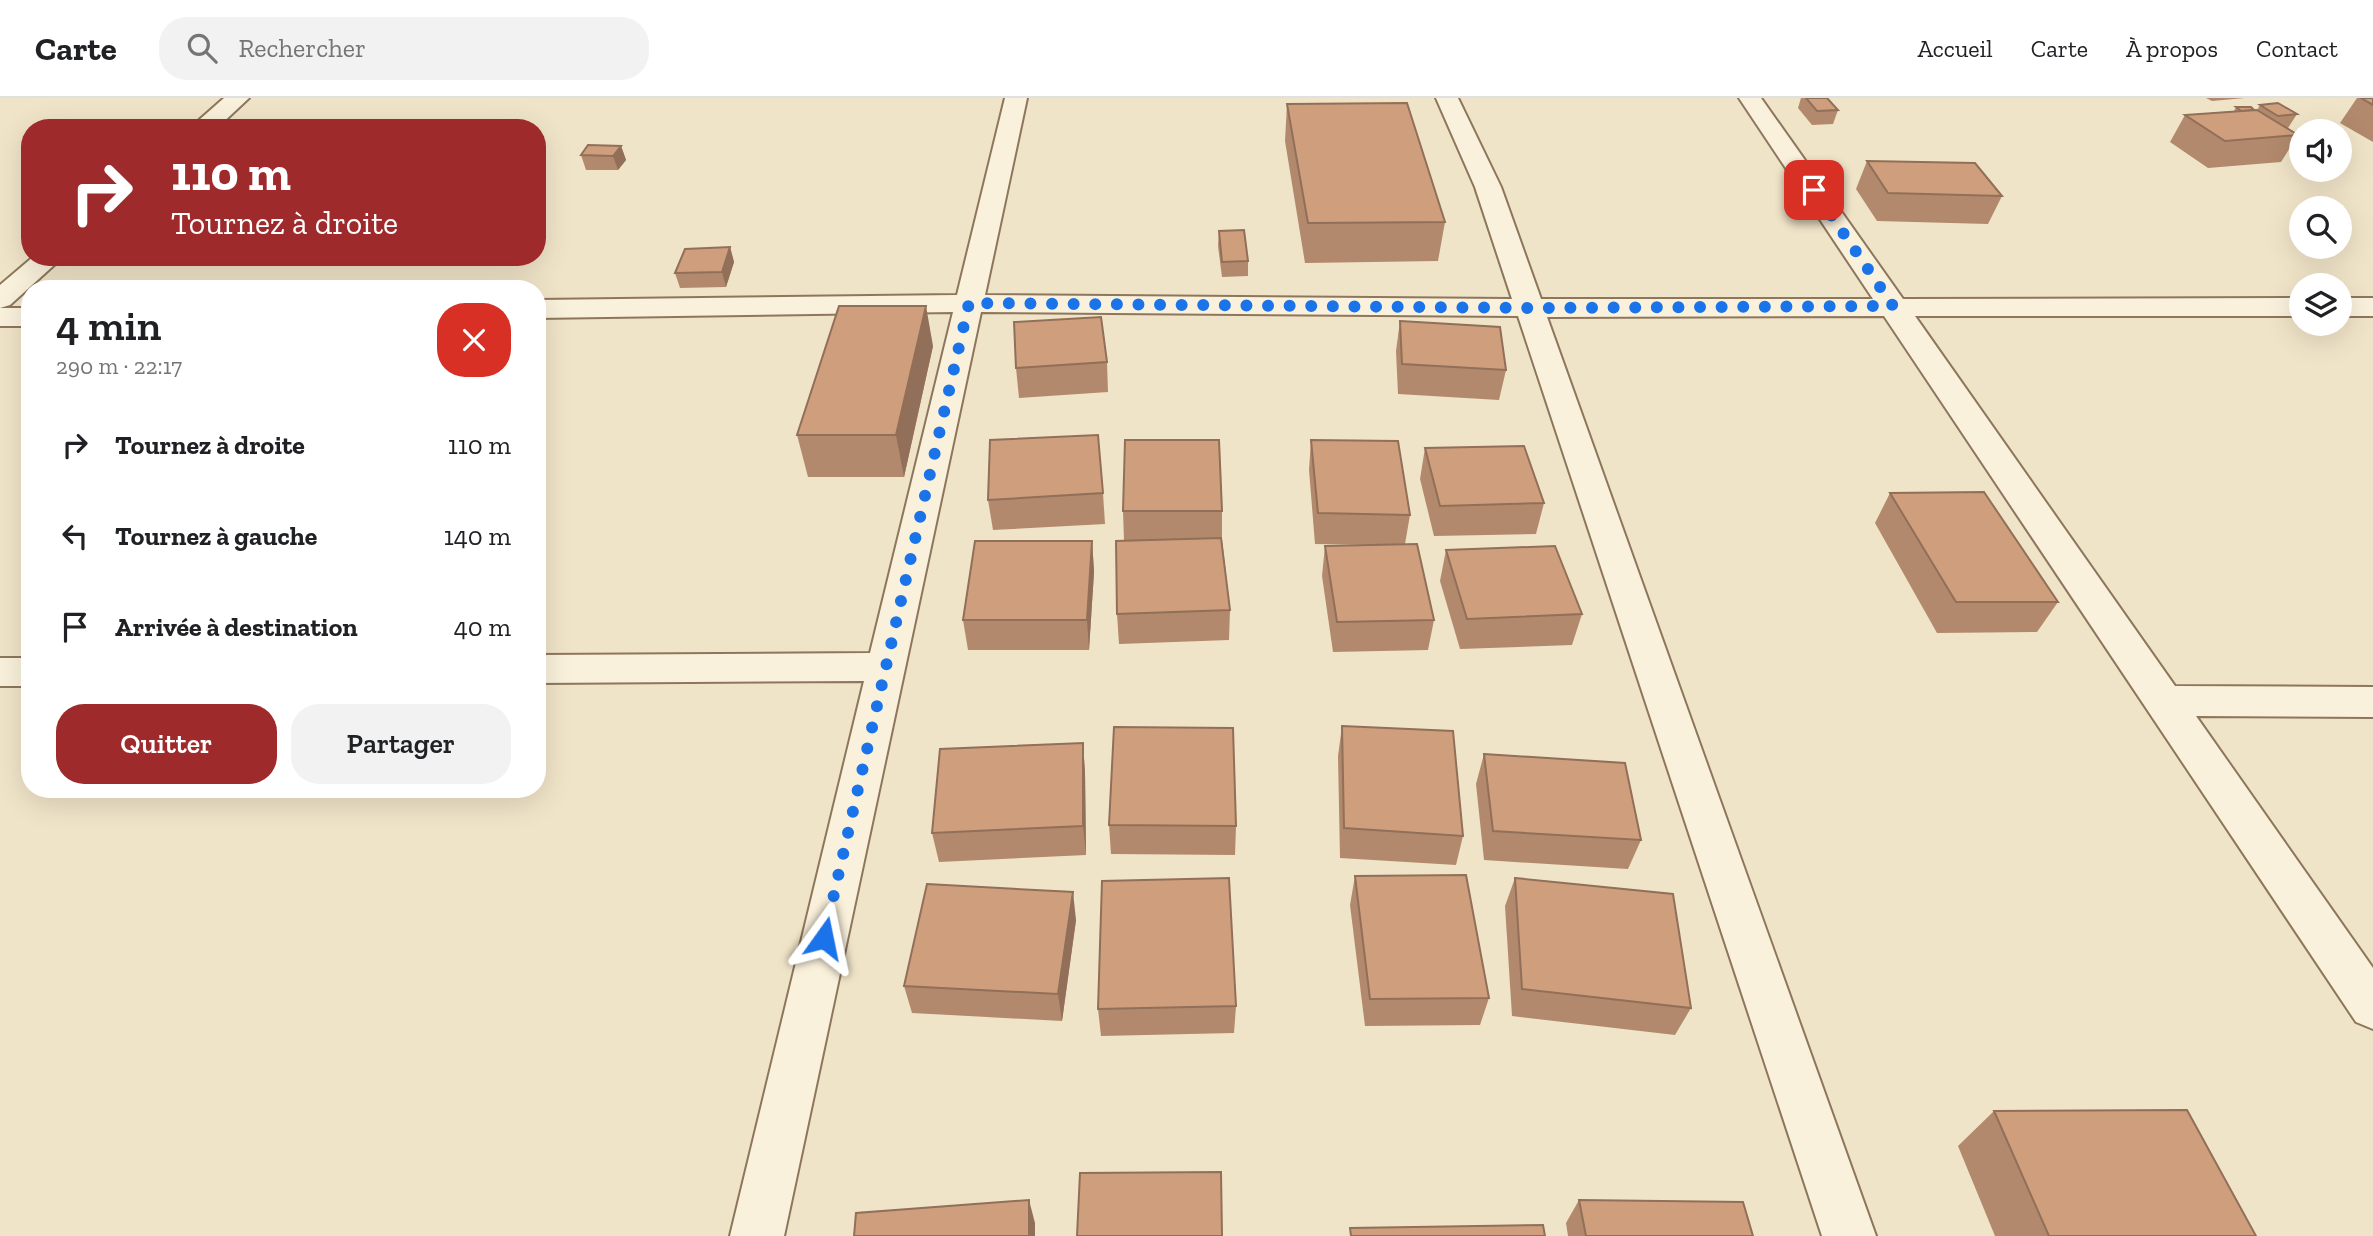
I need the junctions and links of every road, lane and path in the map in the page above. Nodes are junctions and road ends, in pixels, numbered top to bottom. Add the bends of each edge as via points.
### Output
1 (238, 98) edge
2 (1016, 98) edge
3 (1447, 98) edge
4 (1750, 98) edge
5 (213, 119) edge
6 (39, 266) edge
7 (23, 280) edge
8 (21, 281) edge
9 (0, 299) edge
10 (969, 303) junction
11 (1893, 306) junction
12 (2289, 307) edge
13 (2352, 307) edge
14 (2373, 307) edge
15 (1530, 308) junction
16 (546, 309) edge
17 (0, 317) edge
18 (21, 317) edge
19 (884, 667) junction
20 (546, 669) edge
21 (0, 672) edge
22 (21, 672) edge
23 (2163, 701) junction
24 (2373, 702) edge
25 (2373, 1007) edge
26 (757, 1236) edge
27 (1849, 1236) edge

1 - 5 street
2 - 10 street
3 - 15 street via 1488,187
4 - 11 street
6 - 7 street
8 - 9 street
10 - 15 street
10 - 16 street
10 - 19 street
11 - 12 street
11 - 15 street
11 - 23 street
13 - 14 street
15 - 27 street
17 - 18 street
19 - 20 street
19 - 26 street
21 - 22 street
23 - 24 street
23 - 25 street

